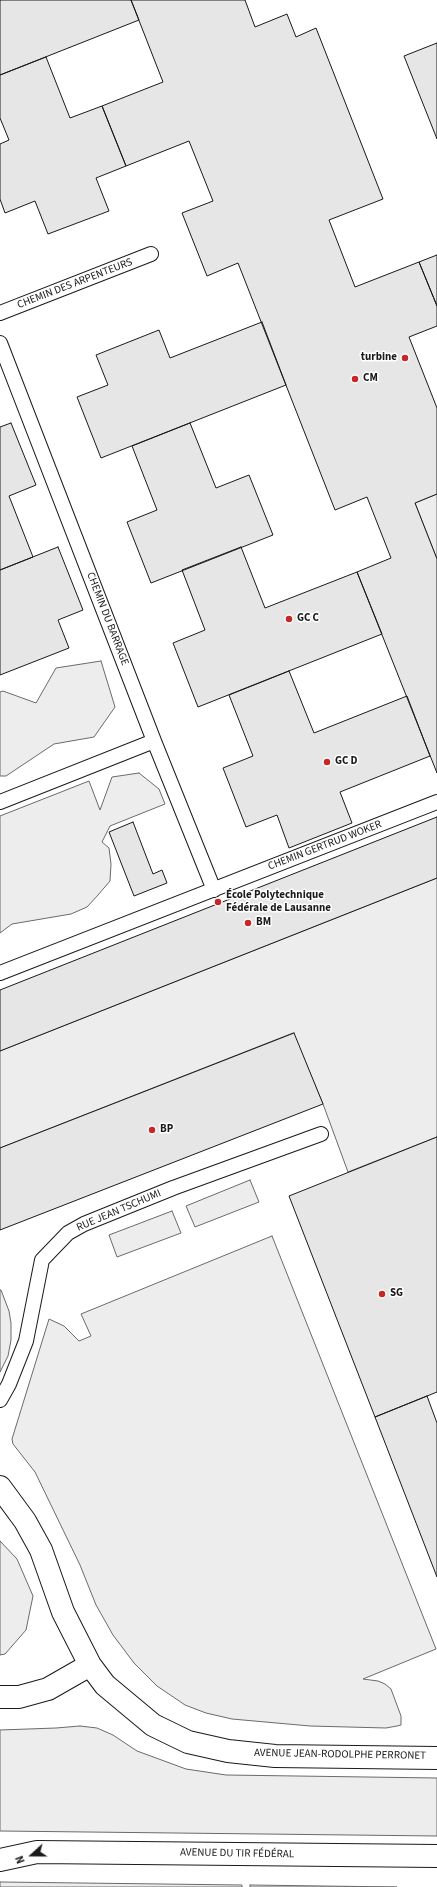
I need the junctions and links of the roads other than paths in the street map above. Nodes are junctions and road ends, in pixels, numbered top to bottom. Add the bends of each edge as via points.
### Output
1 (151, 254) dead end
2 (0, 313) edge
3 (0, 343) edge
4 (154, 740) junction
5 (0, 802) edge
6 (437, 802) edge
7 (214, 890) junction
8 (0, 973) edge
9 (321, 1134) dead end
10 (0, 1400) edge
11 (0, 1487) edge
12 (90, 1665) junction
13 (0, 1697) edge
14 (437, 1758) edge
15 (0, 1843) edge
16 (37, 1852) junction
17 (437, 1856) edge
18 (0, 1860) edge

1 - 2 lane, CHEMIN DES ARPENTEURS
3 - 4 lane, CHEMIN DU BARRAGE
4 - 5 lane
4 - 7 lane
6 - 7 lane, CHEMIN GERTRUD WOKER
7 - 8 lane, CHEMIN GERTRUD WOKER
9 - 10 lane, RUE JEAN TSCHUMI via 173,1188 68,1233 42,1260 26,1341
11 - 12 street, AVENUE JEAN-RODOLPHE PERRONET via 25,1521 41,1550 63,1612
12 - 13 street via 48,1689 20,1697
12 - 14 street, AVENUE JEAN-RODOLPHE PERRONET via 105,1685 153,1725 188,1742 228,1751 275,1756
15 - 16 street, AVENUE DU TIR FÉDÉRAL
16 - 17 street, AVENUE DU TIR FÉDÉRAL
16 - 18 street, AVENUE DU TIR FÉDÉRAL

